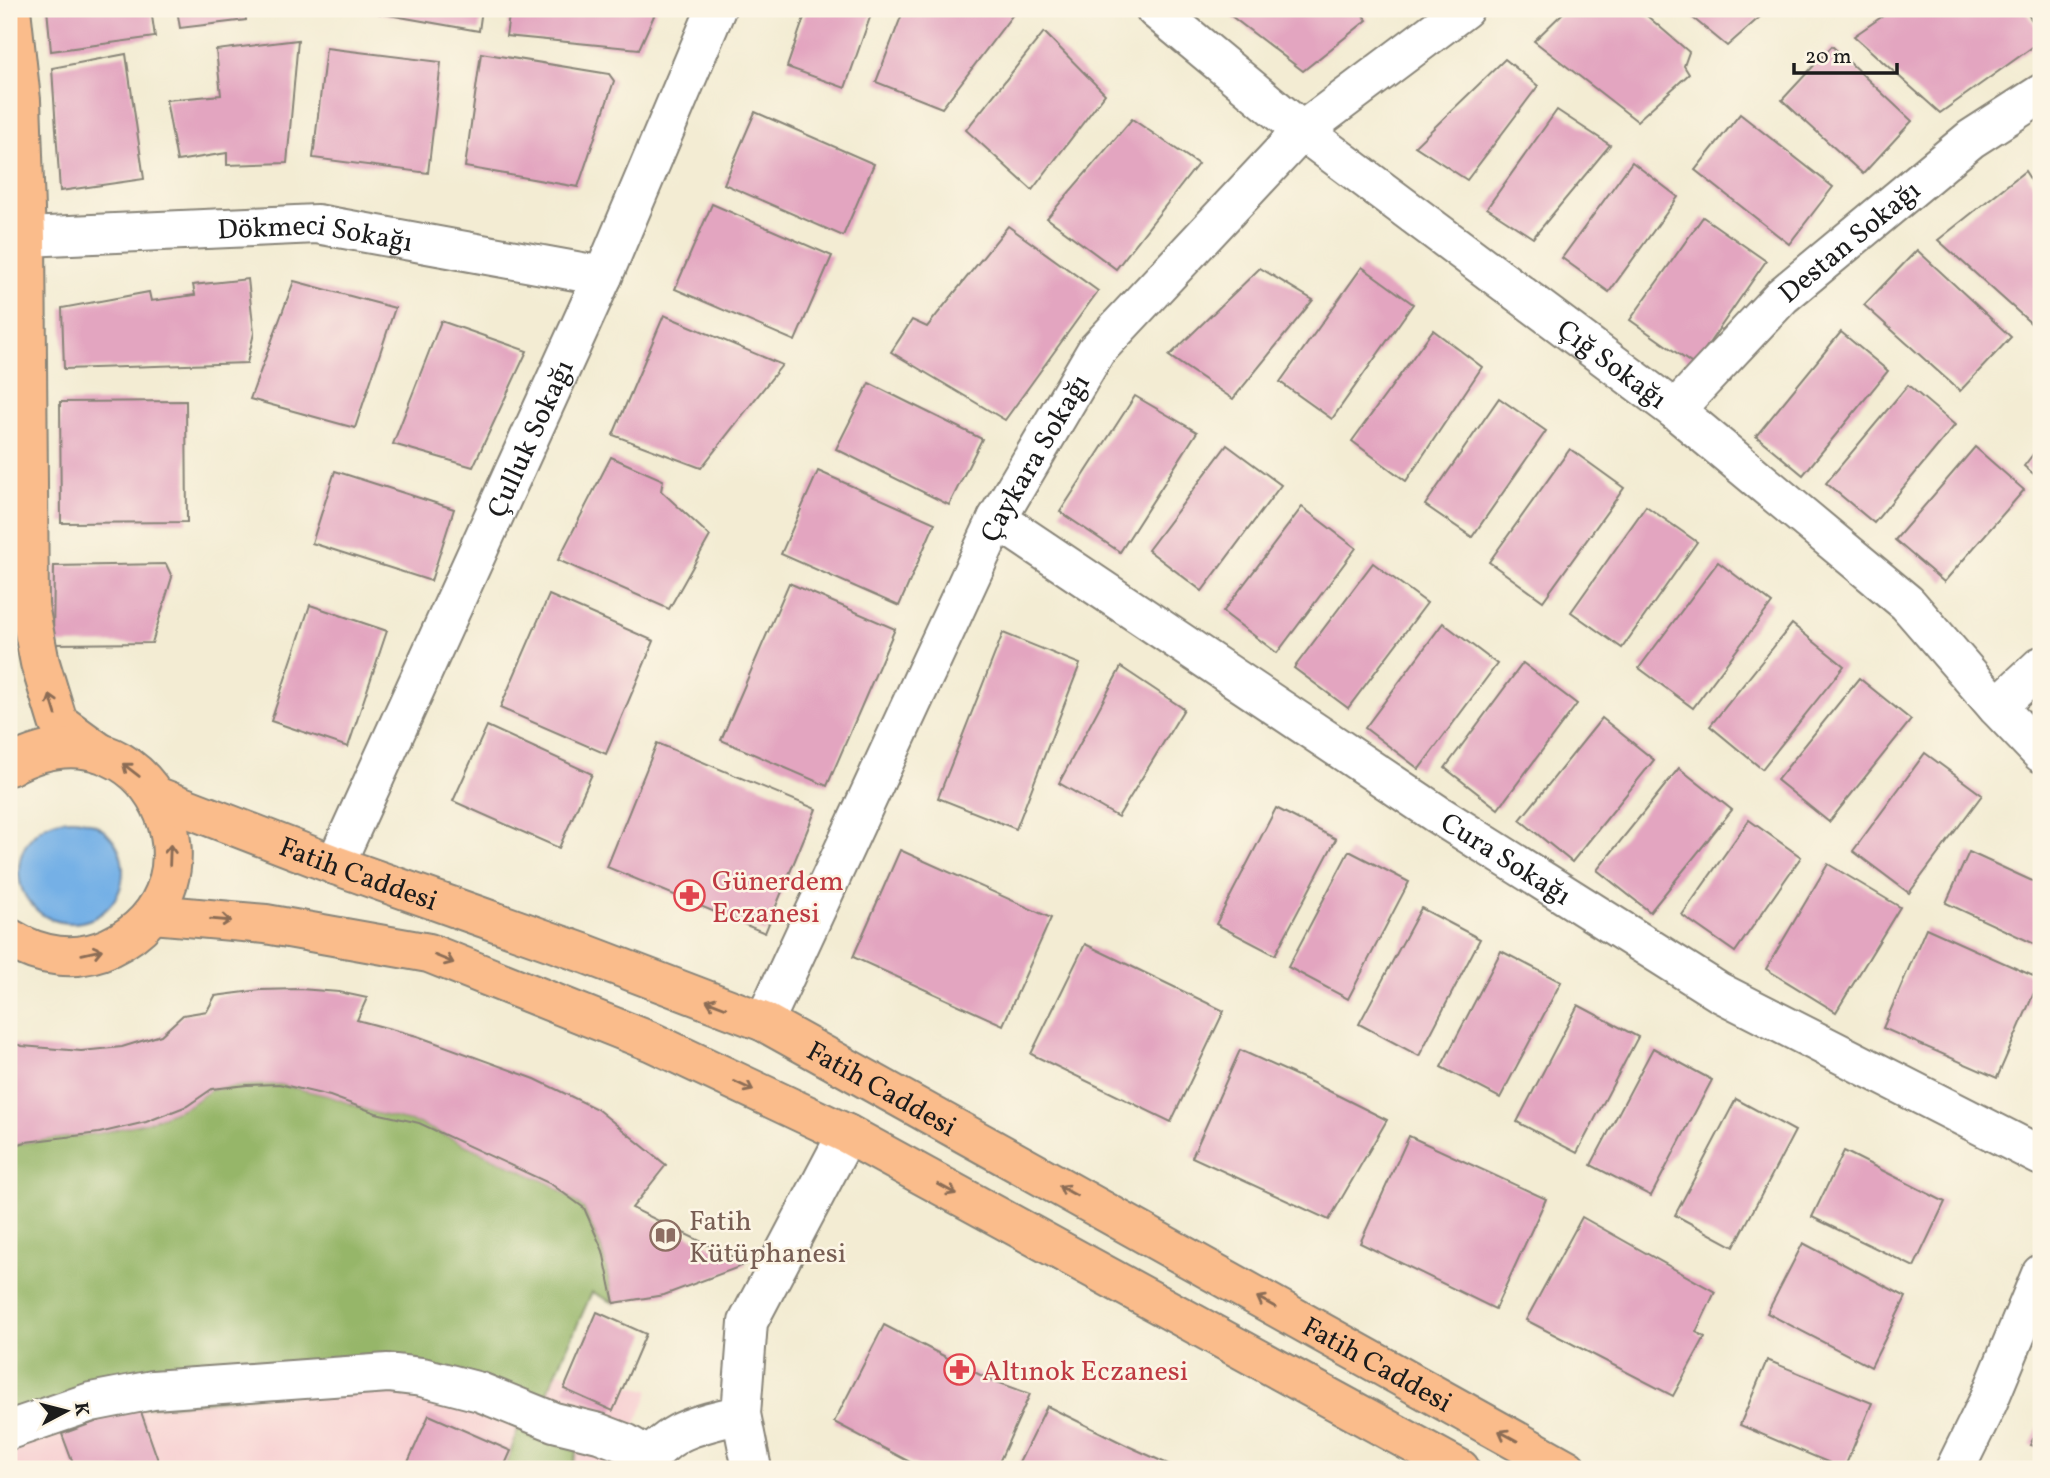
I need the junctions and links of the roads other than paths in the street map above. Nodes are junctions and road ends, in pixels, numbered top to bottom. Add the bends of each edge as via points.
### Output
1 (11, 9) edge
2 (716, 9) edge
3 (1155, 9) edge
4 (1464, 9) edge
5 (2041, 93) edge
6 (1302, 131) junction
7 (26, 237) junction
8 (603, 276) junction
9 (1675, 410) junction
10 (997, 519) junction
11 (2041, 666) edge
12 (1997, 707) junction
13 (99, 752) junction
14 (2041, 753) edge
15 (9, 766) edge
16 (156, 796) junction
17 (335, 865) junction
18 (153, 914) junction
19 (14, 948) edge
20 (764, 1022) junction
21 (847, 1134) junction
22 (2041, 1156) edge
23 (2041, 1274) edge
24 (741, 1415) junction
25 (9, 1430) edge
26 (645, 1463) edge
27 (752, 1469) edge
28 (1460, 1469) edge
29 (1567, 1469) edge
30 (1955, 1469) edge

1 - 7 main road via 21,100
2 - 8 street, Çulluk Sokağı
3 - 6 street, Çığ Sokağı
4 - 6 street, Çaykara Sokağı
5 - 9 street, Destan Sokağı via 1971,139 1782,296
6 - 9 street, Çığ Sokağı
6 - 10 street, Çaykara Sokağı via 1096,351
7 - 8 street, Dökmeci Sokağı via 317,224
13 -> 7 main road via 58,722 29,606
8 - 17 street, Çulluk Sokağı
9 - 12 street, Çığ Sokağı via 1907,603
10 - 20 street, Çaykara Sokağı
10 - 22 street, Cura Sokağı via 1437,814 1719,992
11 - 12 street
12 - 14 street, Çığ Sokağı
13 - 15 main road via 76,747 52,749
16 -> 13 main road via 141,777
16 - 17 main road, Fatih Caddesi
18 -> 16 main road via 167,886 172,856 169,824
20 -> 17 main road, Fatih Caddesi
19 -> 18 main road via 60,957 95,954 127,939
18 -> 21 main road, Fatih Caddesi via 266,924 429,953 652,1042
29 -> 20 main road, Fatih Caddesi
21 - 24 street via 748,1322
21 -> 28 main road, Fatih Caddesi
23 - 30 street via 1989,1402
24 - 26 street via 674,1434
24 - 27 street
25 - 26 street via 91,1402 153,1390 388,1373 480,1392 528,1413 599,1433 625,1443

